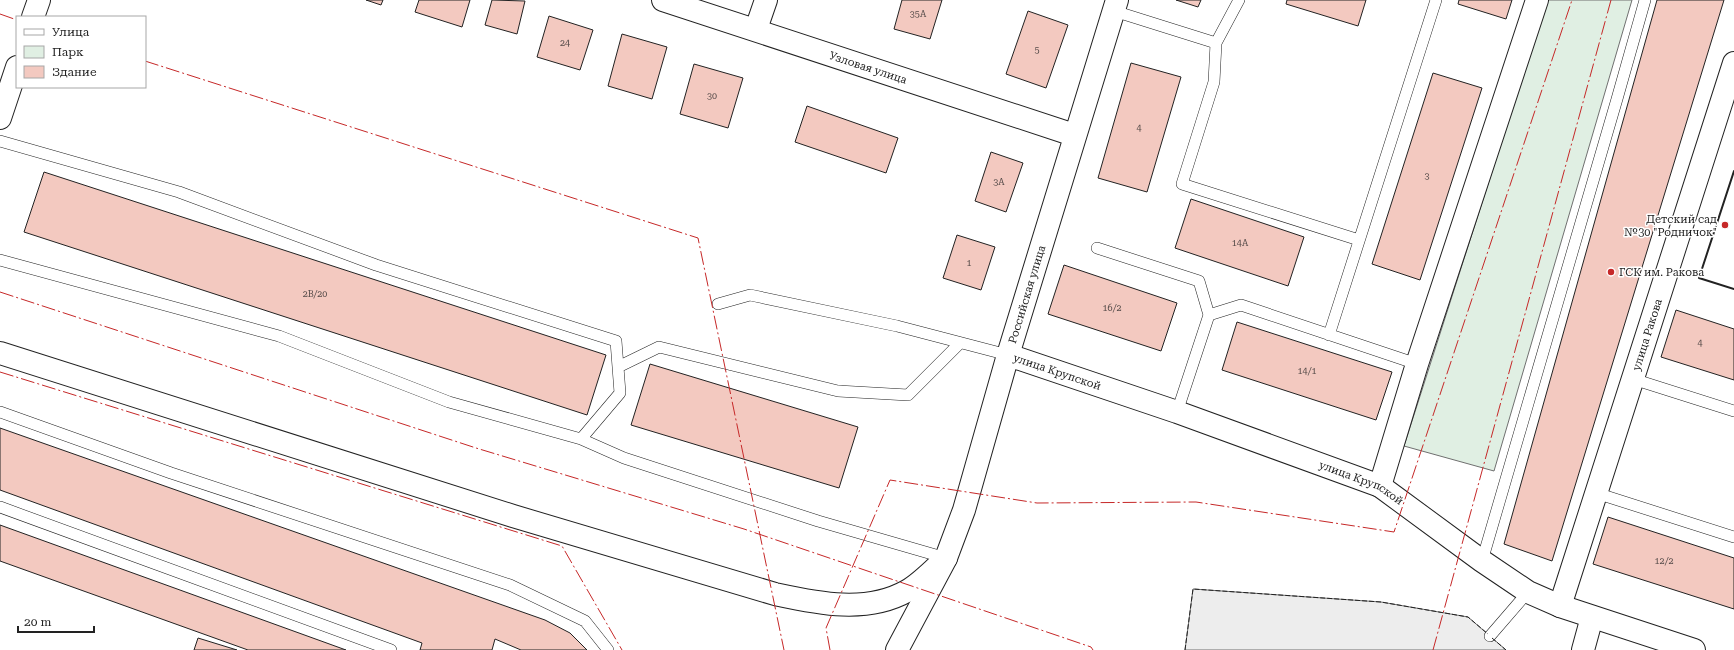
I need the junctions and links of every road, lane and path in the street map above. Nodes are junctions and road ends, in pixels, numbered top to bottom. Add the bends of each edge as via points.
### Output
1 (39, 0) edge
2 (663, 0) edge
3 (766, 0) edge
4 (1239, 0) edge
5 (1436, 0) edge
6 (1537, 0) edge
7 (1644, 0) edge
8 (1115, 5) edge
9 (33, 16) edge
10 (756, 29) junction
11 (1216, 43) junction
12 (1734, 62) edge
13 (16, 70) edge
14 (0, 118) edge
15 (1074, 135) junction
16 (0, 141) edge
17 (1359, 240) junction
18 (1097, 248) dead end
19 (0, 260) edge
20 (718, 304) dead end
21 (1209, 315) junction
22 (1329, 335) junction
23 (960, 343) junction
24 (0, 354) edge
25 (1008, 355) junction
26 (1417, 364) junction
27 (618, 367) junction
28 (1633, 379) junction
29 (1734, 411) edge
30 (0, 412) edge
31 (1177, 412) junction
32 (581, 439) junction
33 (1380, 486) junction
34 (1596, 493) junction
35 (0, 508) edge
36 (1734, 537) edge
37 (946, 558) junction
38 (1482, 561) junction
39 (1528, 592) junction
40 (1560, 606) junction
41 (1592, 617) junction
42 (1490, 636) dead end
43 (391, 650) edge
44 (608, 650) edge
45 (898, 650) edge
46 (1583, 650) edge
47 (1694, 650) edge

1 - 9 street
2 - 10 street, Узловая улица
3 - 10 street
4 - 11 lane
5 - 17 lane
6 - 26 street
7 - 38 lane
8 - 11 lane
8 - 15 street, Российская улица
10 - 15 street, Узловая улица
11 - 17 lane via 1214,82 1182,184
12 - 28 street, улица Ракова
13 - 14 street
15 - 25 street, Российская улица
16 - 27 lane via 179,192 376,265 616,341
17 - 22 lane
18 - 21 lane via 1199,281
19 - 32 lane via 279,336 449,402
20 - 23 lane via 750,295 897,326
21 - 22 lane via 1241,305
21 - 31 lane
22 - 26 lane
23 - 25 lane
23 - 27 lane via 908,395 838,391 659,347
24 - 37 street via 513,516 775,594 816,603 853,605 883,600 907,591
25 - 31 street, улица Крупской
25 - 37 street, Российская улица via 964,510
26 - 33 street
27 - 32 lane via 620,393
28 - 29 lane
28 - 34 street, улица Ракова
30 - 44 lane via 171,473 510,585 585,621
31 - 33 street, улица Крупской
32 - 37 lane via 624,458 818,521
33 - 38 street, улица Крупской
34 - 36 lane
34 - 40 street, улица Ракова
35 - 43 lane
37 - 45 street, Российская улица
38 - 39 street, улица Крупской
39 - 40 street, улица Крупской
39 - 42 lane
40 - 41 street, улица Крупской
41 - 46 street
41 - 47 street, улица Крупской

